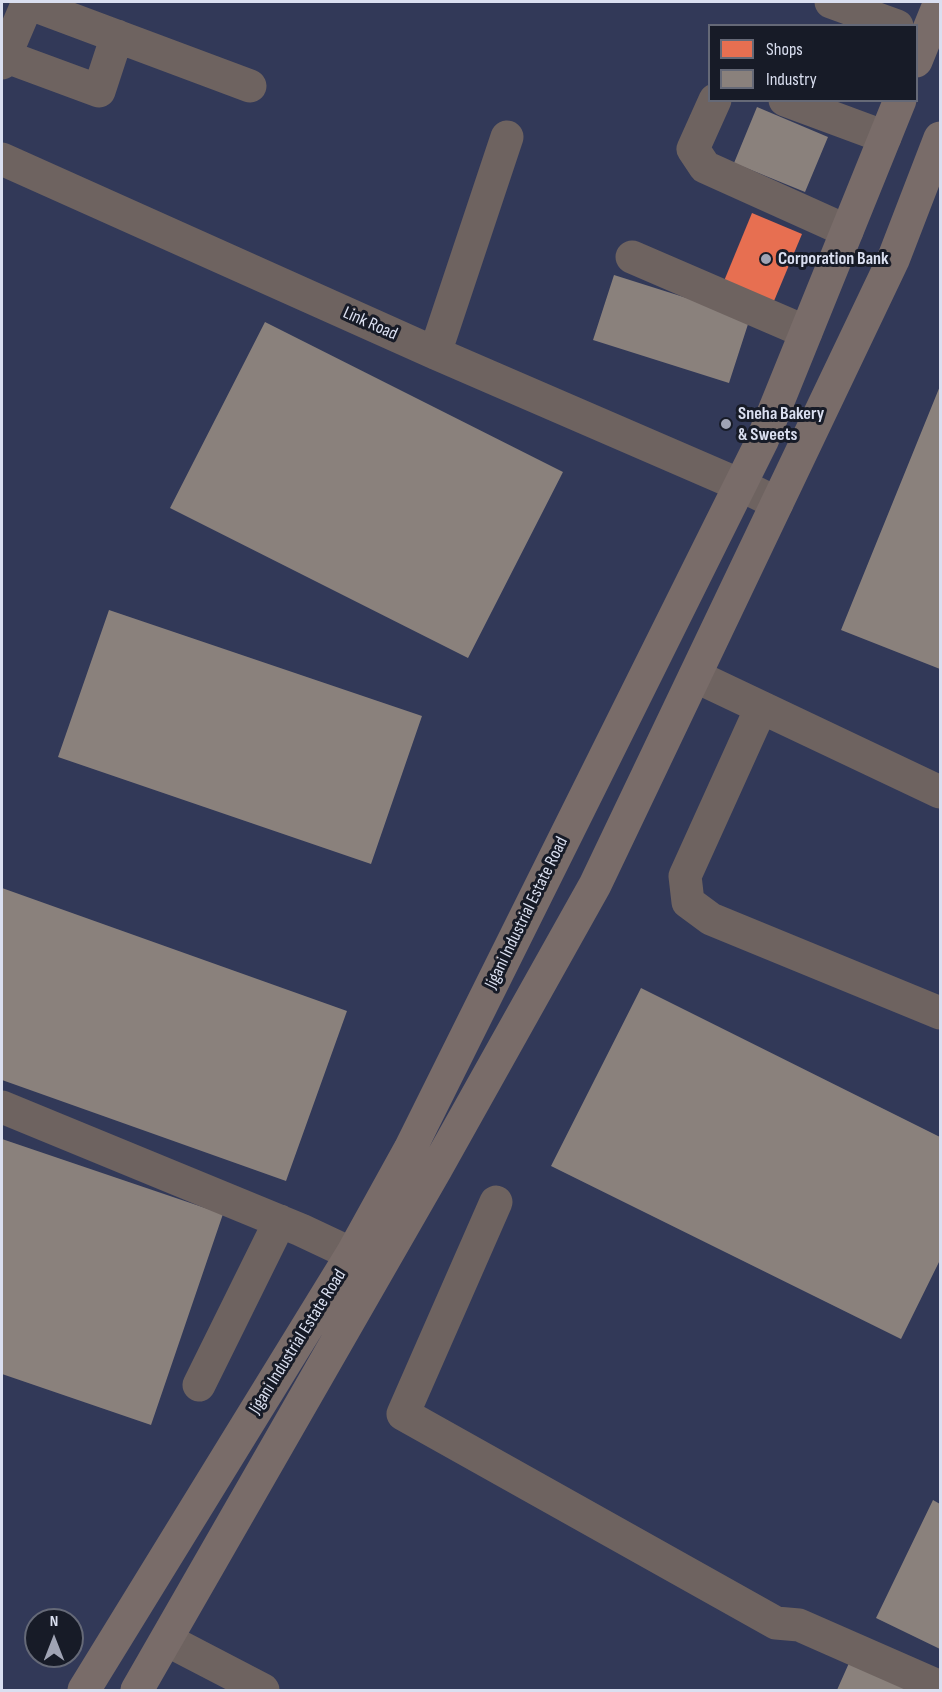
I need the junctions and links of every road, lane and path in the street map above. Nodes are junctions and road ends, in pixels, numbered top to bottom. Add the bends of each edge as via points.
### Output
1 (28, 2) edge
2 (831, 2) edge
3 (940, 2) edge
4 (880, 24) edge
5 (918, 33) edge
6 (117, 36) junction
7 (3, 60) edge
8 (250, 86) dead end
9 (714, 102) edge
10 (791, 102) edge
11 (899, 102) edge
12 (885, 136) junction
13 (507, 138) dead end
14 (940, 138) edge
15 (2, 159) edge
16 (847, 231) junction
17 (632, 257) dead end
18 (806, 332) junction
19 (435, 353) junction
20 (740, 485) junction
21 (777, 503) junction
22 (695, 676) junction
23 (761, 708) junction
24 (940, 792) edge
25 (940, 1012) edge
26 (2, 1107) edge
27 (496, 1202) dead end
28 (280, 1221) junction
29 (352, 1254) junction
30 (199, 1385) dead end
31 (167, 1640) junction
32 (940, 1687) edge
33 (84, 1690) edge
34 (137, 1690) edge
35 (263, 1690) edge

1 - 6 street
1 - 7 street
2 - 4 street
3 - 5 main road
6 - 7 street via 99,91
6 - 8 street
9 - 16 street via 693,149 705,167
10 - 12 street
11 - 12 main road, Jigani Industrial Estate Road
12 - 16 main road, Jigani Industrial Estate Road
13 - 19 street
14 - 21 main road, Jigani Industrial Estate Road via 893,260
15 - 19 street, Link Road
16 - 18 main road, Jigani Industrial Estate Road
17 - 18 street
18 - 20 main road, Jigani Industrial Estate Road
19 - 20 street, Link Road
20 - 21 street, Link Road
20 - 29 main road, Jigani Industrial Estate Road via 410,1149
21 - 22 main road, Jigani Industrial Estate Road
22 - 23 street
22 - 31 main road, Jigani Industrial Estate Road via 595,885
23 - 24 street
23 - 25 street via 686,876 688,902 711,919
26 - 28 street
27 - 32 street via 403,1414 776,1623 799,1625
28 - 29 street
28 - 30 street
29 - 33 main road, Jigani Industrial Estate Road
31 - 34 main road, Jigani Industrial Estate Road
31 - 35 street

